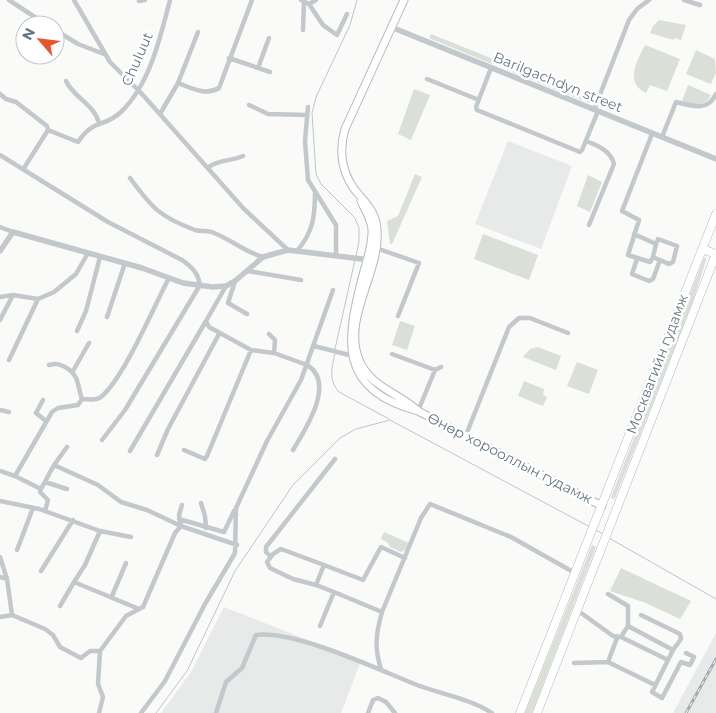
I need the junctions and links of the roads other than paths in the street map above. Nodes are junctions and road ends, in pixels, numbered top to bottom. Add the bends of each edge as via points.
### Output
1 (10, 0) edge
2 (74, 0) edge
3 (145, 0) edge
4 (170, 0) edge
5 (252, 0) edge
6 (316, 0) edge
7 (404, 0) edge
8 (649, 0) edge
9 (684, 0) edge
10 (139, 1) dead end
11 (305, 2) edge
12 (700, 6) dead end
13 (347, 14) dead end
14 (32, 15) edge
15 (391, 27) junction
16 (303, 30) dead end
17 (198, 32) dead end
18 (65, 36) edge
19 (269, 38) dead end
20 (104, 54) junction
21 (229, 58) junction
22 (258, 68) junction
23 (491, 68) junction
24 (270, 72) dead end
25 (427, 79) dead end
26 (66, 80) dead end
27 (178, 83) junction
28 (138, 90) junction
29 (0, 94) edge
30 (716, 94) edge
31 (478, 100) junction
32 (249, 105) dead end
33 (308, 107) dead end
34 (596, 110) junction
35 (160, 114) junction
36 (308, 115) junction
37 (99, 123) junction
38 (48, 130) junction
39 (652, 134) junction
40 (662, 137) junction
41 (586, 141) junction
42 (0, 155) edge
43 (243, 156) dead end
44 (716, 159) edge
45 (209, 167) junction
46 (24, 168) junction
47 (130, 178) dead end
48 (315, 191) junction
49 (359, 196) junction
50 (716, 214) edge
51 (589, 225) dead end
52 (0, 227) edge
53 (13, 232) junction
54 (634, 234) junction
55 (656, 244) junction
56 (376, 248) junction
57 (702, 249) junction
58 (288, 250) junction
59 (0, 251) edge
60 (296, 251) junction
61 (88, 253) junction
62 (336, 254) junction
63 (716, 254) edge
64 (100, 257) junction
65 (263, 257) junction
66 (653, 257) junction
67 (367, 259) junction
68 (636, 259) junction
69 (660, 260) junction
70 (125, 263) junction
71 (248, 270) junction
72 (169, 278) junction
73 (301, 280) dead end
74 (235, 282) junction
75 (200, 285) junction
76 (226, 286) junction
77 (333, 290) dead end
78 (13, 295) junction
79 (0, 297) edge
80 (38, 299) junction
81 (247, 314) dead end
82 (398, 316) dead end
83 (108, 317) dead end
84 (0, 320) edge
85 (206, 321) junction
86 (77, 331) dead end
87 (568, 333) dead end
88 (219, 334) junction
89 (269, 334) dead end
90 (89, 342) dead end
91 (314, 346) junction
92 (251, 350) junction
93 (274, 353) junction
94 (392, 354) dead end
95 (349, 355) junction
96 (8, 360) dead end
97 (49, 365) dead end
98 (307, 365) junction
99 (73, 371) junction
100 (82, 399) junction
101 (43, 400) dead end
102 (0, 410) edge
103 (418, 411) junction
104 (8, 412) dead end
105 (46, 421) junction
106 (466, 435) junction
107 (102, 440) dead end
108 (67, 447) dead end
109 (184, 450) dead end
110 (294, 450) dead end
111 (130, 451) dead end
112 (157, 455) dead end
113 (335, 459) dead end
114 (54, 466) junction
115 (0, 471) edge
116 (15, 476) junction
117 (45, 482) junction
118 (41, 489) junction
119 (67, 489) dead end
120 (0, 501) edge
121 (201, 503) dead end
122 (182, 505) dead end
123 (33, 508) junction
124 (236, 508) junction
125 (601, 510) junction
126 (45, 511) junction
127 (179, 519) junction
128 (73, 520) junction
129 (181, 526) junction
130 (206, 528) junction
131 (100, 531) junction
132 (132, 537) dead end
133 (237, 545) junction
134 (17, 550) dead end
135 (0, 557) edge
136 (270, 557) junction
137 (405, 558) junction
138 (126, 563) dead end
139 (324, 565) junction
140 (41, 571) dead end
141 (575, 572) junction
142 (0, 576) edge
143 (7, 579) junction
144 (74, 582) junction
145 (316, 585) junction
146 (334, 592) junction
147 (608, 594) dead end
148 (112, 596) junction
149 (60, 606) dead end
150 (139, 609) junction
151 (577, 610) junction
152 (382, 612) junction
153 (641, 615) dead end
154 (12, 616) junction
155 (0, 617) edge
156 (320, 626) dead end
157 (628, 626) junction
158 (619, 637) junction
159 (673, 650) junction
160 (100, 651) junction
161 (686, 653) dead end
162 (669, 658) junction
163 (608, 662) junction
164 (681, 662) junction
165 (574, 663) dead end
166 (381, 669) junction
167 (655, 685) junction
168 (99, 713) edge
169 (142, 713) edge
170 (216, 713) edge
171 (368, 713) edge
172 (395, 713) edge
173 (492, 713) edge
174 (520, 713) edge
175 (536, 713) edge

1 - 14 street
2 - 20 street
3 - 10 street
4 - 28 street, Chuluut via 162,33
5 - 21 street
6 - 11 street
7 - 15 main road, Өнөр хорооллын гудамж
8 - 34 street via 636,9 629,20
9 - 12 street
11 - 13 street via 323,25 337,35
11 - 16 street
15 - 23 street, Barilgachdyn street
15 - 49 main road, Өнөр хорооллын гудамж via 342,140 344,168
17 - 27 street
18 - 20 street
19 - 22 street
20 - 28 street
21 - 22 street
21 - 27 street via 219,88 214,91 198,91
22 - 24 street
23 - 31 street
23 - 34 street, Barilgachdyn street
25 - 31 street
26 - 37 street via 70,90 96,115
27 - 35 street
28 - 35 street
28 - 37 street, Chuluut via 113,118
29 - 38 street via 16,102
30 - 40 street via 704,107 676,102
31 - 41 street via 477,110 580,152
32 - 36 street via 268,114
33 - 36 street
34 - 39 street, Barilgachdyn street
34 - 41 street
35 - 45 street
36 - 48 street via 306,170
37 - 38 street, Chuluut via 90,127 78,142
38 - 46 street
39 - 40 street, Barilgachdyn street
39 - 54 street via 622,211 639,220
40 - 44 street, Barilgachdyn street
41 - 51 street via 600,146 614,164
42 - 46 street
43 - 45 street
45 - 58 street via 244,209
46 - 75 street via 108,222 182,260 196,272
47 - 65 street via 152,207 166,218 196,230 215,233
48 - 60 street via 308,237
48 - 62 street via 336,225
49 - 56 main road, Өнөр хорооллын гудамж via 375,216
49 - 67 main road, Өнөр хорооллын гудамж via 372,228
50 - 57 highway, Москвагийн гудамж
52 - 53 street
53 - 59 street
53 - 61 street
54 - 55 street
54 - 68 street via 628,255
55 - 66 street
55 - 69 street via 658,239 677,246 673,262 669,264
56 - 67 main road, Өнөр хорооллын гудамж
56 - 82 street via 419,263
57 - 63 highway
57 - 125 highway, Москвагийн гудамж
58 - 60 street
58 - 65 street
60 - 62 street
61 - 64 street
61 - 80 street via 65,285
62 - 67 street
63 - 151 highway
64 - 70 street
64 - 86 street via 86,311
65 - 71 street
66 - 68 street via 648,262
66 - 69 street
67 - 95 main road, Өнөр хорооллын гудамж via 352,318
67 - 103 main road, Өнөр хорооллын гудамж via 357,319 358,357 373,382
68 - 69 street via 632,274 649,281 653,279
70 - 72 street
70 - 83 street
71 - 73 street
71 - 74 street
72 - 75 street
72 - 100 street via 112,383 99,398
74 - 76 street
74 - 81 street via 228,303
75 - 76 street
75 - 107 street via 125,410
76 - 85 street
77 - 91 street
78 - 79 street
78 - 80 street
78 - 84 street
80 - 96 street
85 - 88 street
85 - 111 street
87 - 106 street via 530,318 519,318 509,327
88 - 92 street
88 - 112 street
89 - 93 street via 275,340
90 - 99 street
91 - 95 street
91 - 98 street
92 - 93 street
92 - 109 street via 205,459
93 - 98 street
94 - 103 street via 438,368
95 - 103 main road, Өнөр хорооллын гудамж via 360,375 374,390
97 - 99 street via 58,363
98 - 110 street via 317,378 318,399
98 - 124 street via 251,472
99 - 100 street via 79,381
100 - 105 street via 78,405 58,408
101 - 105 street via 36,414
102 - 104 street
103 - 106 main road, Өнөр хорооллын гудамж
105 - 116 street
106 - 125 main road, Өнөр хорооллын гудамж
108 - 114 street
113 - 136 street via 266,548
114 - 117 street
114 - 129 street via 98,484 120,502
115 - 116 street
116 - 118 street
117 - 118 street
117 - 119 street
118 - 126 street via 48,500
120 - 123 street
121 - 130 street
122 - 127 street
123 - 126 street
123 - 134 street
124 - 130 street via 224,532
124 - 133 street
125 - 141 highway, Москвагийн гудамж
126 - 128 street
127 - 129 street
127 - 130 street
128 - 131 street
128 - 140 street
129 - 133 street
129 - 150 street via 143,607
131 - 132 street
131 - 144 street
133 - 169 street via 175,665
135 - 143 street
136 - 139 street via 281,549
136 - 145 street via 267,564 270,568
137 - 139 street via 381,547 363,580
137 - 141 street via 430,504 511,537
137 - 152 street
138 - 148 street
139 - 145 street
141 - 174 highway, Москвагийн гудамж
142 - 143 street
143 - 154 street
144 - 148 street
144 - 149 street
145 - 146 street
146 - 152 street
146 - 156 street
147 - 157 street via 628,606
148 - 150 street
150 - 160 street via 126,616
151 - 158 street
151 - 175 highway
152 - 166 street via 376,635
153 - 159 street via 680,634 681,639
154 - 155 street
154 - 160 street via 44,630 60,647 81,658 90,651
157 - 158 street
157 - 159 street
158 - 162 street
158 - 163 street
159 - 162 street
160 - 168 street via 98,684 103,696
161 - 164 street via 694,658 690,665
162 - 164 street
162 - 167 street
163 - 165 street
163 - 167 street
164 - 167 street via 663,698 652,693
166 - 170 street via 292,638 270,634 256,636 242,668 226,682
166 - 173 street
171 - 172 street via 378,698

